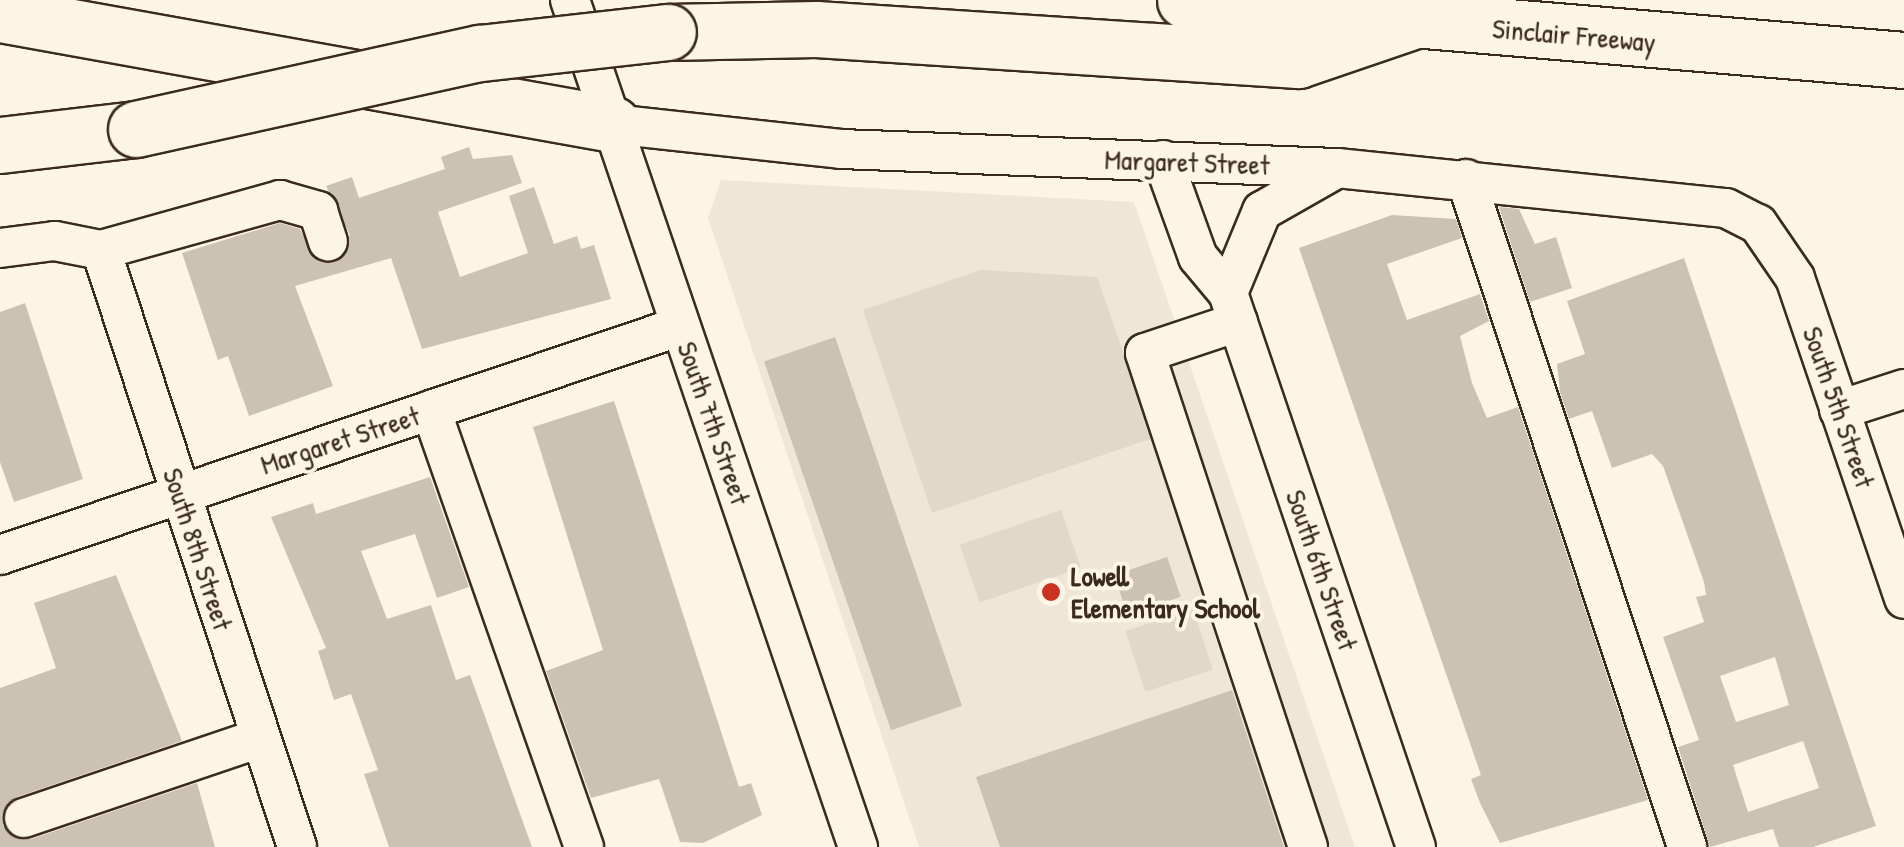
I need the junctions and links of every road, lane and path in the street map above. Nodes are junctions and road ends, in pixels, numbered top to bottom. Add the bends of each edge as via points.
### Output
1 (570, 0) edge
2 (1185, 0) edge
3 (0, 14) edge
4 (1412, 21) junction
5 (1904, 60) edge
6 (612, 124) junction
7 (0, 145) edge
8 (1163, 160) junction
9 (1337, 168) junction
10 (1466, 180) junction
11 (1758, 224) joint
12 (328, 241) dead end
13 (0, 248) edge
14 (101, 250) junction
15 (1233, 307) junction
16 (681, 326) junction
17 (1904, 389) edge
18 (432, 410) junction
19 (1840, 410) junction
20 (180, 493) junction
21 (0, 555) edge
22 (1904, 599) edge
23 (260, 738) junction
24 (24, 818) dead end
25 (296, 847) edge
26 (584, 847) edge
27 (858, 847) edge
28 (1308, 847) edge
29 (1416, 847) edge
30 (1687, 847) edge

1 - 6 street, South 7th Street
2 - 4 highway, Sinclair Freeway
3 - 6 highway
4 - 5 highway, Sinclair Freeway
4 - 7 highway, bridge via 1298,60 816,28 668,32 480,53 136,129
6 - 8 street, Margaret Street via 841,148
6 - 16 street, South 7th Street
8 - 9 street, Margaret Street
8 - 15 street, South 6th Street via 1198,258
9 - 10 street, Margaret Street
9 - 15 street via 1262,212
10 - 11 street, Margaret Street via 1686,201
10 - 30 street
11 - 19 street, South 5th Street via 1796,278
12 - 14 street via 318,211 280,200
13 - 14 street via 55,241
14 - 20 street, South 8th Street
15 - 28 street via 1145,353
15 - 29 street, South 6th Street
16 - 18 street, Margaret Street
16 - 27 street, South 7th Street
17 - 19 street
18 - 20 street, Margaret Street
18 - 26 street
19 - 22 street, South 5th Street
20 - 21 street, Margaret Street
20 - 23 street, South 8th Street
23 - 24 street
23 - 25 street, South 8th Street

